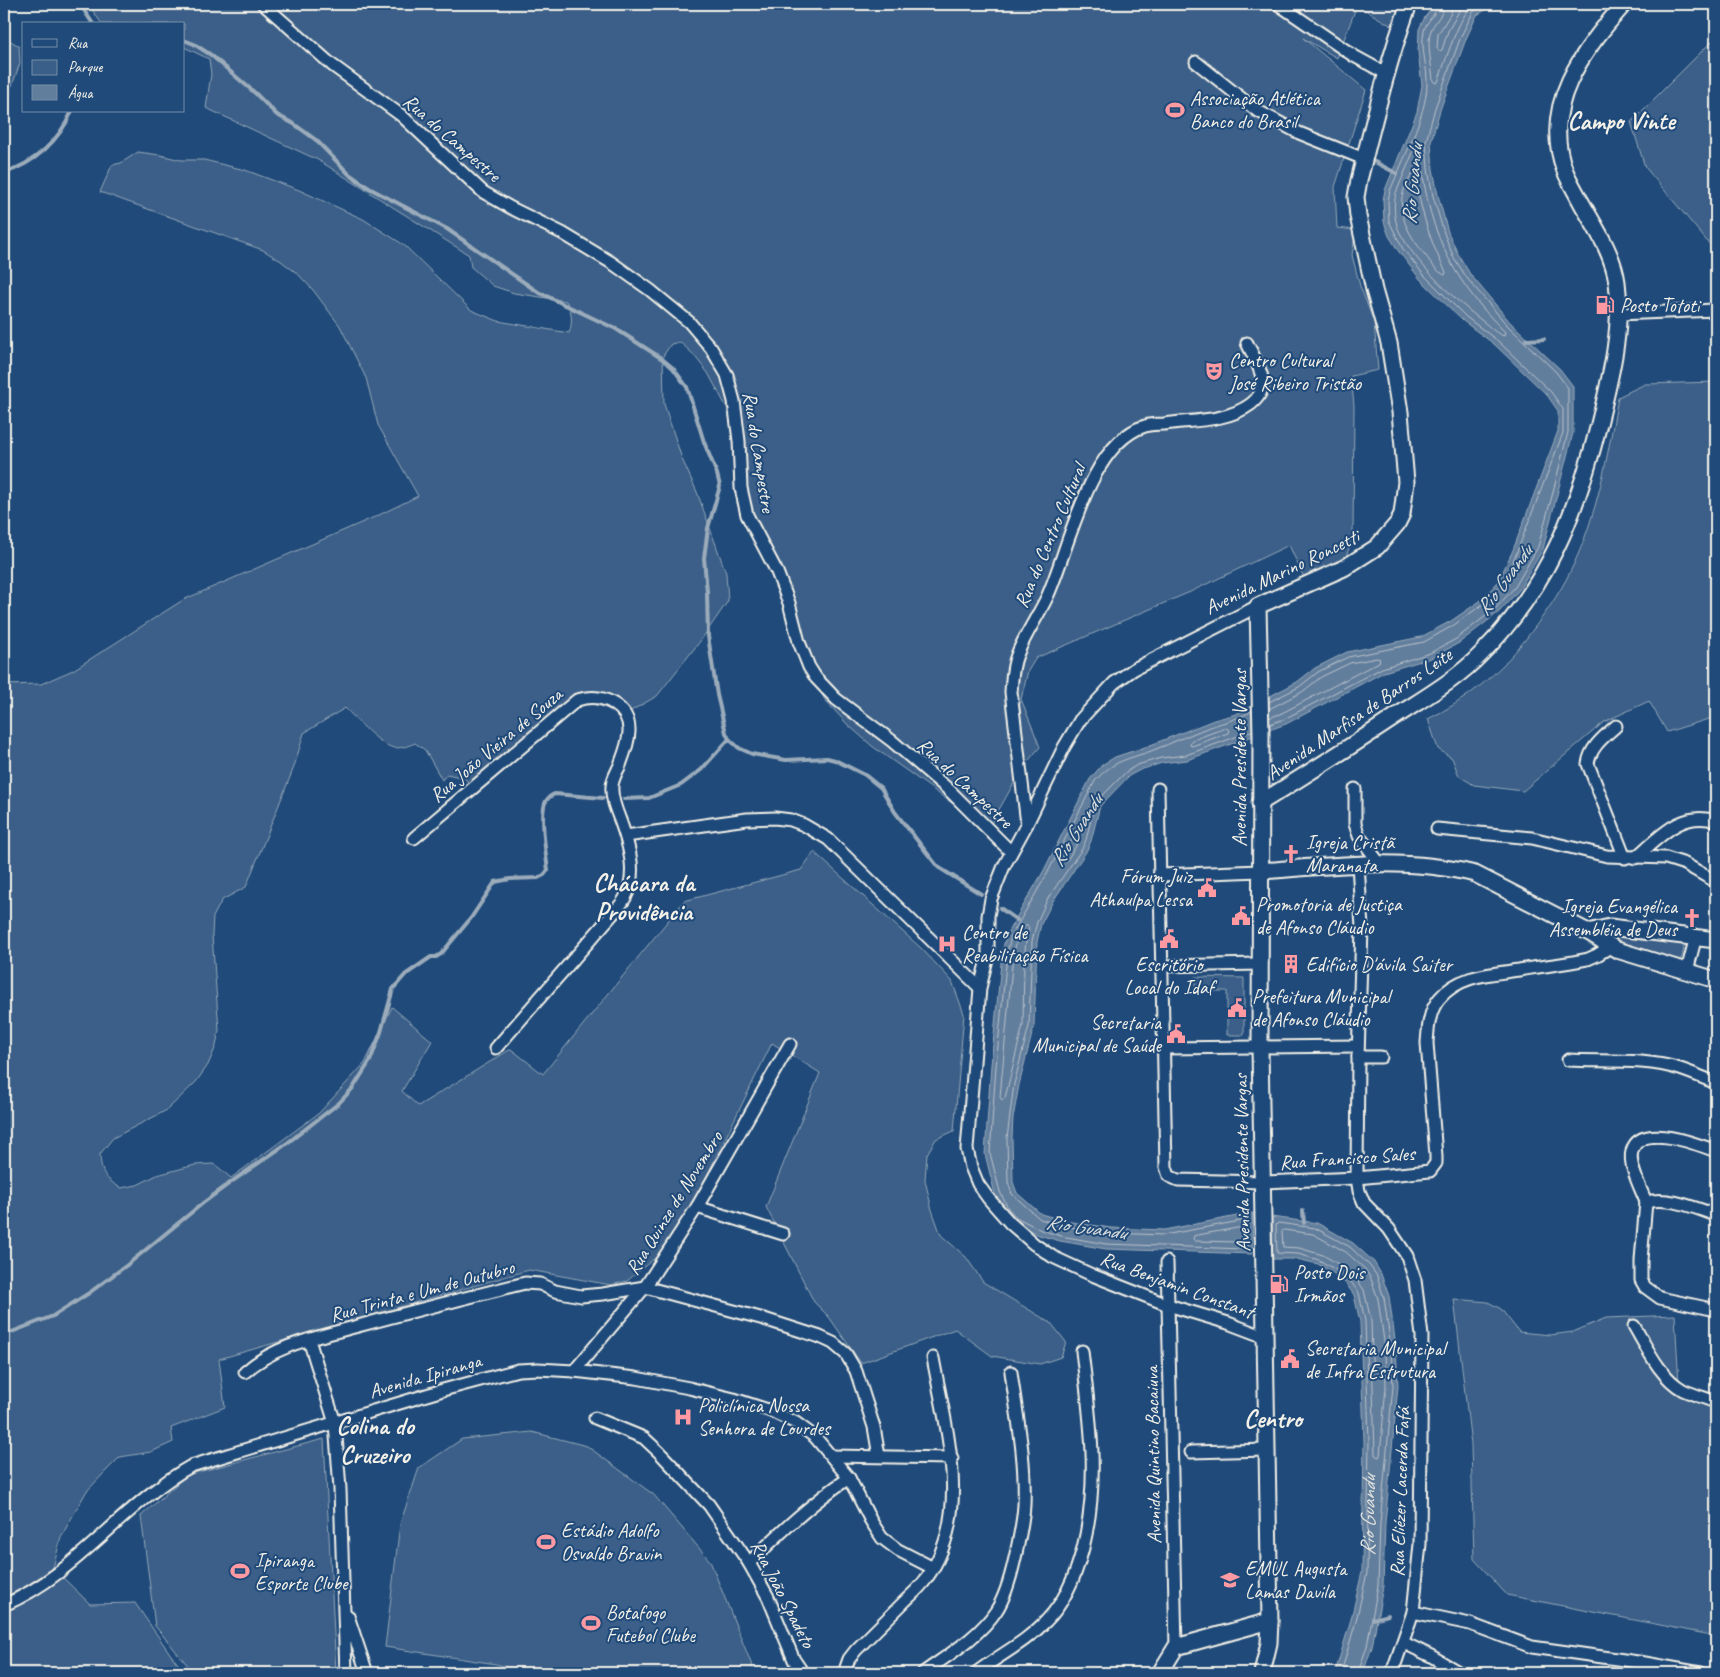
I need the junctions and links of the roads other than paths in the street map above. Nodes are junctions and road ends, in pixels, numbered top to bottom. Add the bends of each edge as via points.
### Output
1 (262, 4) edge
2 (1278, 4) edge
3 (1409, 4) edge
4 (1624, 4) edge
5 (1196, 62) dead end
6 (1387, 74) junction
7 (1364, 159) junction
8 (1716, 310) edge
9 (1618, 314) junction
10 (1247, 343) dead end
11 (1258, 606) junction
12 (1616, 726) dead end
13 (1158, 789) dead end
14 (1356, 789) dead end
15 (1260, 803) junction
16 (1716, 821) edge
17 (1027, 824) junction
18 (1437, 829) dead end
19 (626, 836) junction
20 (414, 838) dead end
21 (1011, 852) junction
22 (1630, 858) junction
23 (1358, 864) junction
24 (1380, 864) junction
25 (1260, 871) junction
26 (1160, 875) junction
27 (1716, 882) edge
28 (1588, 932) junction
29 (1696, 936) junction
30 (1716, 940) edge
31 (1610, 946) junction
32 (1260, 964) junction
33 (1161, 966) junction
34 (1687, 971) junction
35 (1716, 980) edge
36 (980, 988) junction
37 (790, 1044) dead end
38 (1260, 1047) junction
39 (496, 1048) dead end
40 (1164, 1048) junction
41 (1358, 1052) junction
42 (1381, 1057) dead end
43 (1568, 1060) dead end
44 (1716, 1083) edge
45 (1716, 1152) edge
46 (1357, 1178) junction
47 (1263, 1182) junction
48 (1646, 1202) junction
49 (697, 1207) junction
50 (1716, 1215) edge
51 (783, 1234) dead end
52 (1167, 1262) dead end
53 (645, 1287) junction
54 (1168, 1306) junction
55 (1716, 1310) edge
56 (1634, 1326) dead end
57 (1265, 1337) junction
58 (309, 1340) junction
59 (1082, 1351) dead end
60 (932, 1358) dead end
61 (574, 1371) junction
62 (245, 1372) dead end
63 (1012, 1372) dead end
64 (1716, 1402) edge
65 (595, 1418) dead end
66 (334, 1423) junction
67 (1267, 1450) junction
68 (1191, 1452) dead end
69 (832, 1456) junction
70 (879, 1456) junction
71 (952, 1458) junction
72 (849, 1478) junction
73 (749, 1563) junction
74 (933, 1568) junction
75 (343, 1601) junction
76 (4, 1605) edge
77 (1413, 1612) junction
78 (1270, 1621) junction
79 (1404, 1643) junction
80 (1176, 1647) junction
81 (346, 1673) edge
82 (367, 1673) edge
83 (803, 1673) edge
84 (844, 1673) edge
85 (923, 1673) edge
86 (976, 1673) edge
87 (1160, 1673) edge
88 (1262, 1673) edge
89 (1392, 1673) edge
90 (1460, 1673) edge
91 (1701, 1673) edge

1 - 21 street, Rua do Campestre via 332,65 402,116 483,192 612,263 689,322 711,348 727,375 734,401 741,488 747,515 777,572 809,667 836,699 880,731 949,790
2 - 6 street via 1354,56
3 - 6 main road, Avenida Marino Roncetti
4 - 9 main road, Avenida Marfisa de Barros Leite via 1597,36 1574,72 1564,92 1557,120 1565,171 1612,262 1617,282
5 - 7 street via 1256,110 1299,133
6 - 7 main road, Avenida Marino Roncetti
7 - 11 main road, Avenida Marino Roncetti via 1356,197 1358,216 1389,343 1400,412 1406,482 1402,514 1377,547 1344,568
8 - 9 street
9 - 15 main road, Avenida Marfisa de Barros Leite via 1605,398 1585,477 1553,557 1507,625 1481,655 1450,681
10 - 17 street, Rua do Centro Cultural via 1263,378 1262,392 1251,404 1228,416 1144,426 1125,437 1104,459 1087,490 1048,595 1016,655 1012,673 1011,692
11 - 15 main road, Avenida Presidente Vargas
11 - 17 street, Avenida Marino Roncetti via 1114,682 1080,720
12 - 22 street via 1595,746 1588,764
13 - 26 street
14 - 24 street via 1355,824 1359,836
15 - 25 main road, Avenida Presidente Vargas
16 - 22 street via 1685,820
17 - 21 street, Avenida Marino Roncetti
18 - 22 street via 1532,838 1607,856
19 - 20 street, Rua João Vieira de Souza via 612,788 630,728 618,706 600,697 588,696 577,700
19 - 36 street via 747,819 776,818 804,825 828,839
19 - 39 street, Rua João Vieira de Souza via 632,877 624,900
21 - 36 street, Avenida Marino Roncetti via 991,899 988,955
22 - 27 street via 1666,858 1685,864
23 - 24 main road
23 - 25 main road
23 - 41 street, Rua Eliézer Lacerda Fafá via 1362,928
24 - 28 main road via 1439,866 1475,874
25 - 26 street
25 - 32 main road, Avenida Presidente Vargas
26 - 33 street
28 - 29 main road via 1610,927
28 - 31 main road
29 - 30 main road
29 - 34 street
31 - 34 main road via 1628,955
31 - 46 street, Rua Francisco Sales via 1588,959 1472,978 1457,984 1438,1000 1428,1027 1427,1043 1436,1156 1434,1167 1429,1171
32 - 33 street
32 - 38 main road, Avenida Presidente Vargas
33 - 40 street
34 - 35 main road
36 - 54 street, Rua Benjamin Constant via 967,1149 978,1184 1010,1223 1053,1257
37 - 49 street, Rua Quinze de Novembro
38 - 40 street
38 - 41 street
38 - 47 main road, Avenida Presidente Vargas
40 - 47 street, Rua Francisco Sales via 1166,1167 1171,1177 1178,1180
41 - 42 street
41 - 46 street, Rua Eliézer Lacerda Fafá
43 - 44 street via 1662,1065
45 - 48 street via 1674,1137 1655,1137 1638,1142 1631,1152 1632,1165
46 - 47 street, Rua Francisco Sales
46 - 77 street, Rua Eliézer Lacerda Fafá via 1358,1191 1364,1203 1407,1256 1415,1280 1422,1336 1420,1544
47 - 57 main road, Avenida Presidente Vargas
48 - 50 street via 1672,1202
48 - 55 street via 1642,1240 1642,1280 1645,1287 1660,1298
49 - 51 street
49 - 53 street, Rua Quinze de Novembro
52 - 54 street, Avenida Quintino Bacaiuva
53 - 58 street, Rua Trinta e Um de Outubro via 581,1296 525,1283
53 - 61 street, Rua Quinze de Novembro
53 - 70 street via 764,1319 833,1343 846,1354 856,1371 874,1427
54 - 57 street, Rua Benjamin Constant
54 - 80 street, Avenida Quintino Bacaiuva
56 - 64 street via 1651,1356 1674,1384
57 - 67 main road, Avenida Presidente Vargas
58 - 62 street, Rua Trinta e Um de Outubro via 262,1358
58 - 66 street
59 - 86 street via 1093,1458 1093,1491 1080,1560 1063,1601 1046,1621 1027,1639
60 - 71 street
61 - 66 street, Avenida Ipiranga via 518,1370
61 - 69 street, Avenida Ipiranga via 689,1388 771,1411 815,1437
63 - 85 street via 1024,1483 1021,1530 1010,1580 996,1611 987,1622
65 - 73 street, Rua João Spadeto via 638,1434 652,1444 709,1505
66 - 75 street via 340,1488
66 - 76 street, Avenida Ipiranga via 191,1466 161,1485 65,1569
67 - 68 street
67 - 78 main road, Avenida Presidente Vargas
69 - 70 street
69 - 72 street, Avenida Ipiranga
70 - 71 street
71 - 74 street via 953,1502 948,1532
72 - 73 street via 780,1532
72 - 74 street, Avenida Ipiranga via 882,1538
73 - 83 street, Rua João Spadeto
74 - 84 street via 915,1592 856,1650
75 - 81 street
75 - 82 street
77 - 79 street, Rua Eliézer Lacerda Fafá
77 - 91 street via 1470,1624 1532,1646
78 - 80 main road
78 - 88 main road, Avenida Presidente Vargas
79 - 89 street, Rua Eliézer Lacerda Fafá
79 - 90 street
80 - 87 main road

